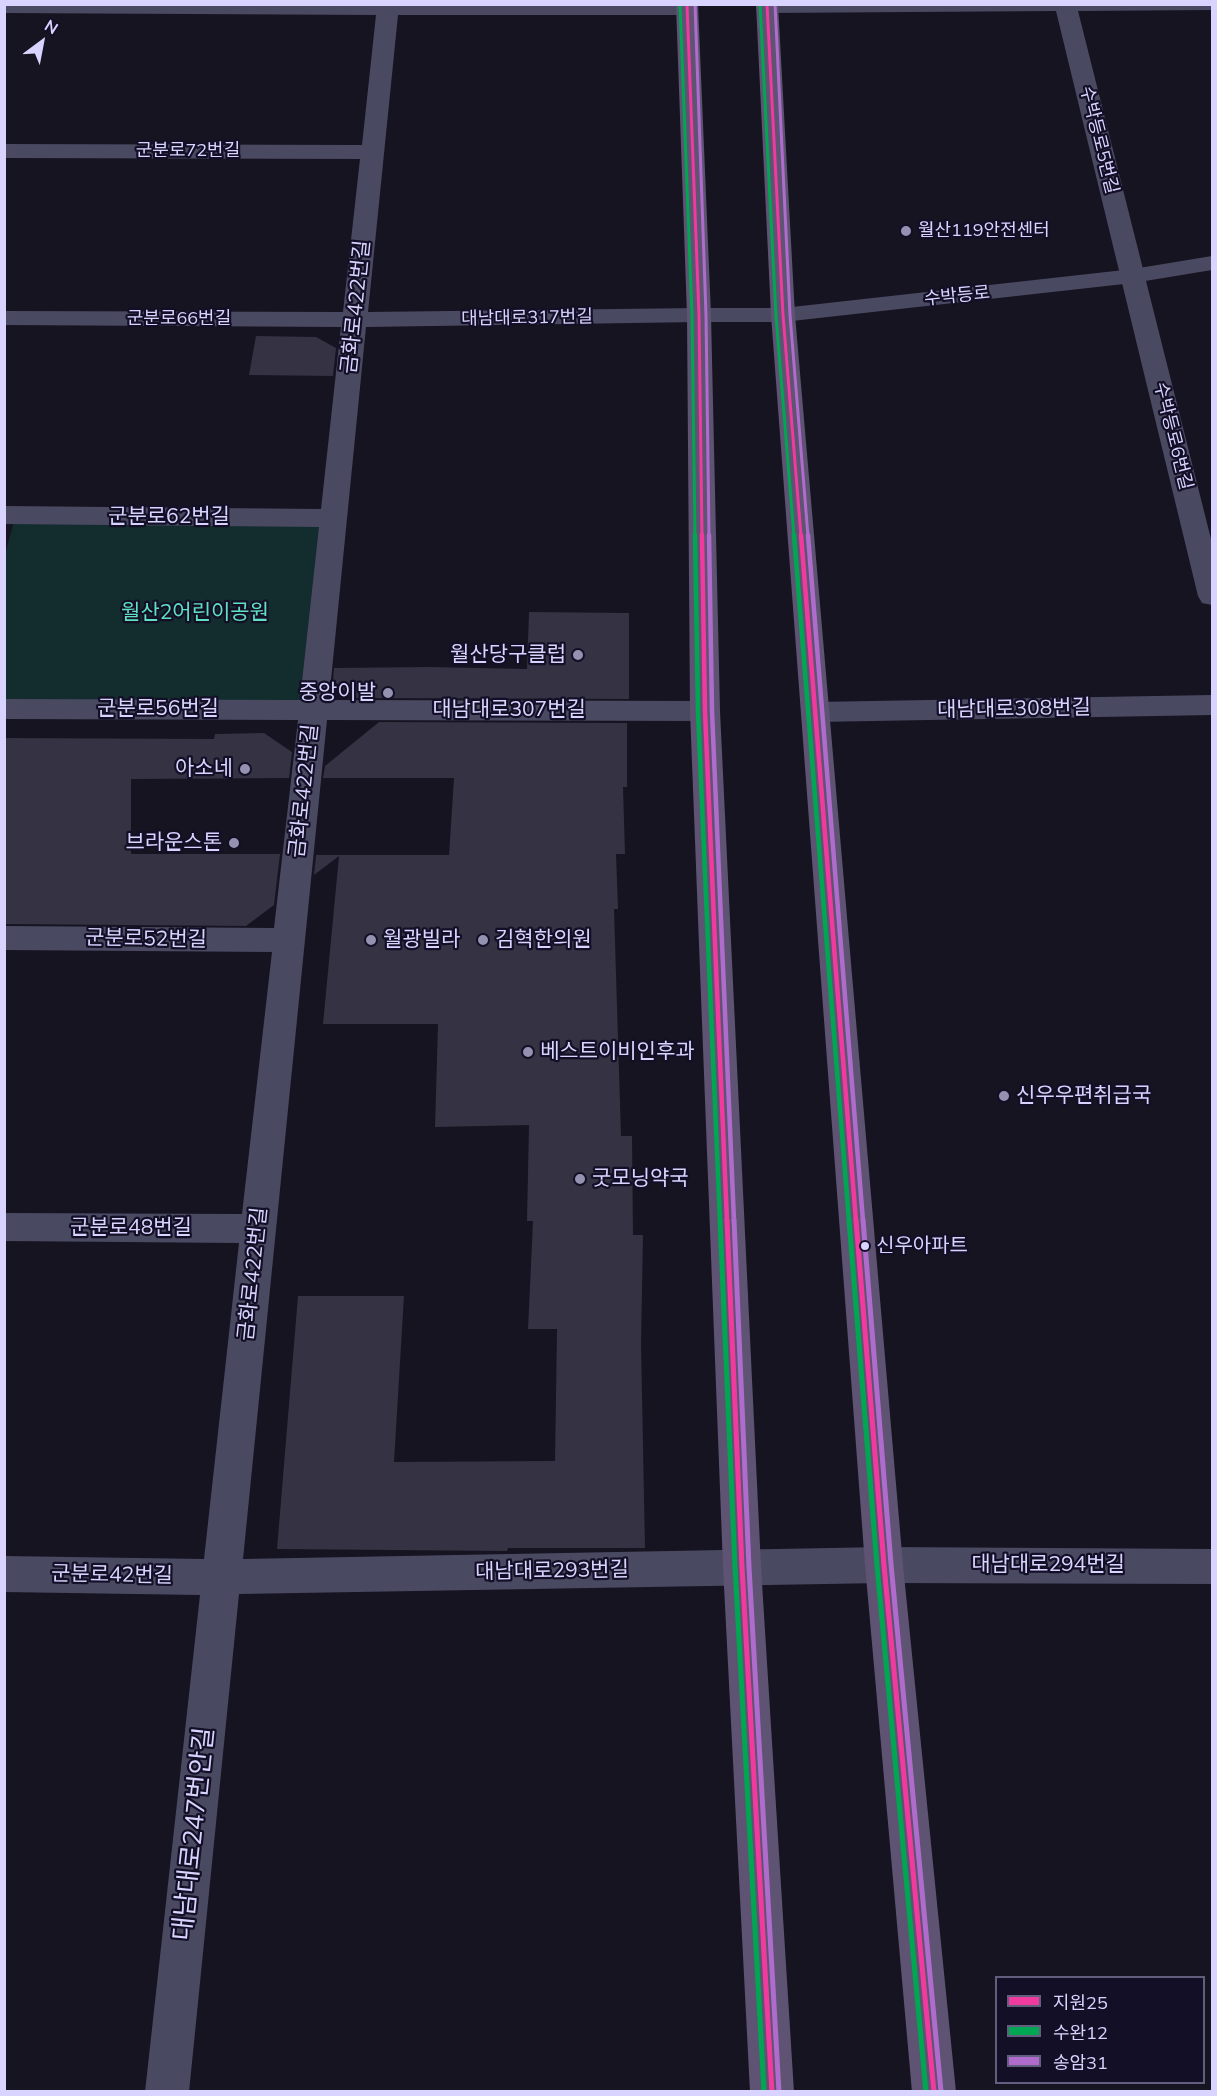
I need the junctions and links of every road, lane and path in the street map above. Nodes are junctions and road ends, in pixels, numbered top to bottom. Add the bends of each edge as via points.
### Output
1 (1210, 4) edge
2 (1065, 5) edge
3 (4, 6) edge
4 (767, 6) edge
5 (388, 7) edge
6 (687, 7) edge
7 (4, 151) edge
8 (372, 152) junction
9 (1212, 263) edge
10 (1133, 276) junction
11 (699, 315) junction
12 (783, 315) junction
13 (4, 318) edge
14 (354, 320) junction
15 (4, 515) edge
16 (333, 518) junction
17 (1212, 596) edge
18 (1212, 705) edge
19 (4, 709) edge
20 (312, 710) junction
21 (705, 711) junction
22 (816, 712) junction
23 (4, 938) edge
24 (288, 940) junction
25 (4, 1227) edge
26 (258, 1229) junction
27 (884, 1565) junction
28 (1212, 1566) edge
29 (742, 1567) junction
30 (4, 1574) edge
31 (220, 1576) junction
32 (167, 2091) edge
33 (772, 2091) edge
34 (934, 2091) edge

1 - 2 street
2 - 4 street
2 - 10 street, 수박등로5번길
3 - 5 street
4 - 12 main road
5 - 6 street
5 - 8 street, 금화로422번길
6 - 11 main road
7 - 8 street, 군분로72번길
8 - 14 street, 금화로422번길
9 - 10 street, 수박등로
10 - 12 street, 수박등로
10 - 17 street, 수박등로6번길
11 - 12 street, 수박등로
11 - 14 street, 대남대로317번길
11 - 21 main road
12 - 22 main road
13 - 14 street, 군분로66번길
14 - 16 street, 금화로422번길
15 - 16 street, 군분로62번길
16 - 20 street, 금화로422번길
18 - 22 street, 대남대로308번길
19 - 20 street, 군분로56번길
20 - 21 street, 대남대로307번길
20 - 24 street, 금화로422번길
21 - 29 main road
22 - 27 main road
23 - 24 street, 군분로52번길
24 - 26 street, 금화로422번길
25 - 26 street, 군분로48번길
26 - 31 street, 금화로422번길
27 - 28 street, 대남대로294번길
27 - 29 street, 대남대로293번길
27 - 34 main road
29 - 31 street, 대남대로293번길
29 - 33 main road
30 - 31 street, 군분로42번길
31 - 32 street, 대남대로247번안길

